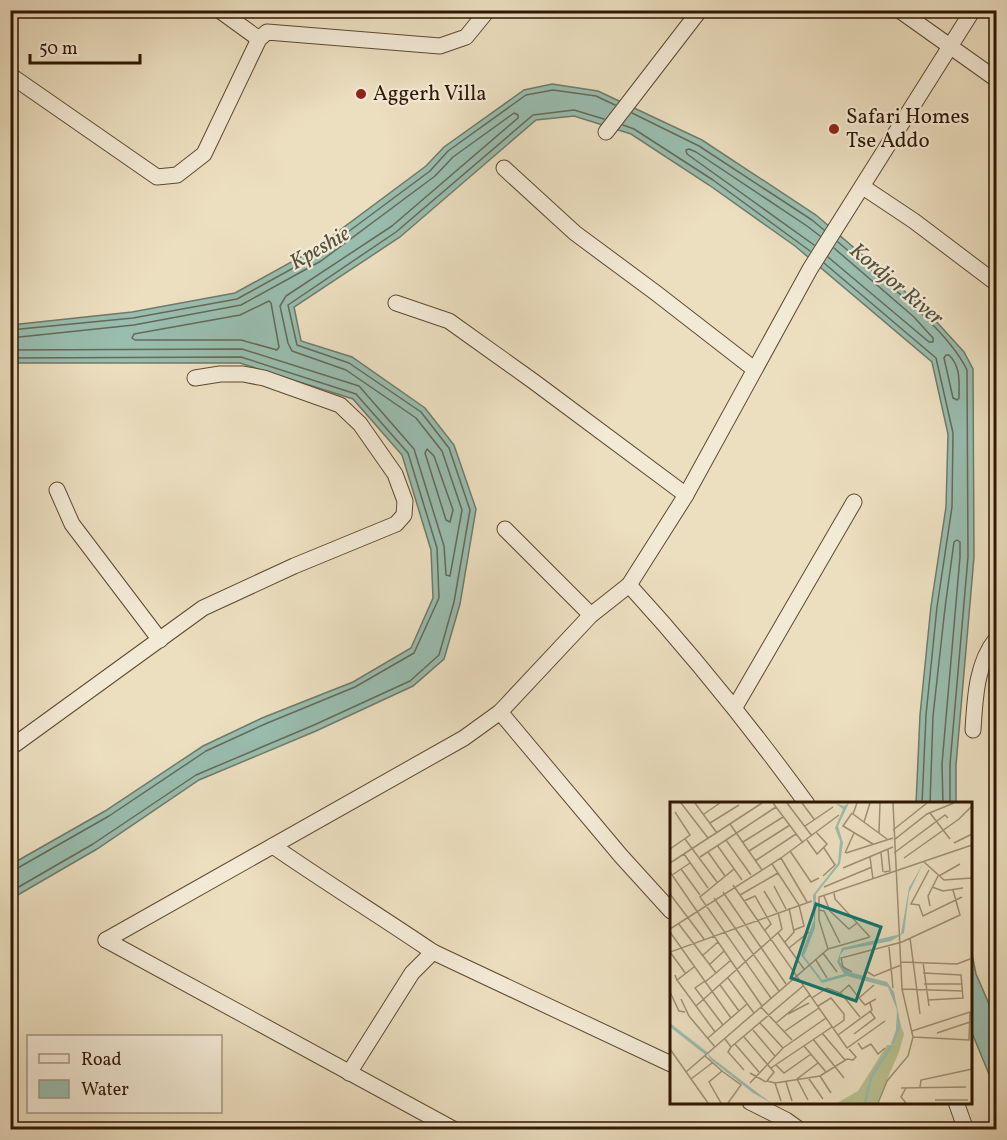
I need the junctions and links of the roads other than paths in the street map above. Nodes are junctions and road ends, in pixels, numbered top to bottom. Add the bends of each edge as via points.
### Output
1 (219, 10) edge
2 (488, 10) edge
3 (700, 10) edge
4 (899, 10) edge
5 (973, 10) edge
6 (259, 39) junction
7 (952, 46) junction
8 (10, 75) edge
9 (996, 79) edge
10 (606, 132) dead end
11 (504, 168) dead end
12 (863, 187) junction
13 (996, 283) edge
14 (396, 303) dead end
15 (754, 369) junction
16 (195, 378) dead end
17 (57, 490) dead end
18 (686, 495) junction
19 (854, 502) dead end
20 (505, 529) dead end
21 (629, 585) junction
22 (591, 615) junction
23 (160, 639) junction
24 (996, 639) edge
25 (735, 707) junction
26 (500, 711) junction
27 (974, 730) dead end
28 (10, 748) edge
29 (806, 802) edge
30 (273, 846) junction
31 (670, 910) edge
32 (433, 952) junction
33 (670, 1064) edge
34 (349, 1073) junction
35 (754, 1104) edge
36 (957, 1104) edge
37 (455, 1130) edge
38 (800, 1130) edge
39 (966, 1130) edge

1 - 6 street
2 - 6 street via 466,37 440,46 275,31
3 - 10 street
4 - 7 street
5 - 7 street
6 - 8 street via 204,154 177,175 157,177
7 - 9 street
7 - 12 street
11 - 15 street via 574,233
12 - 13 street
12 - 15 street via 810,268
14 - 18 street via 449,321
15 - 18 street
16 - 23 street via 243,374 340,405 360,424 395,474 405,501 404,515 396,524 203,608
17 - 23 street via 72,524
18 - 21 street
19 - 25 street
20 - 22 street
21 - 22 street
21 - 25 street
22 - 26 street
23 - 28 street
24 - 27 street via 980,669
25 - 29 street
26 - 30 street via 464,738
26 - 31 street
30 - 32 street
30 - 34 street via 106,940
32 - 33 street
32 - 34 street via 412,973
34 - 37 street
35 - 38 street
36 - 39 street

